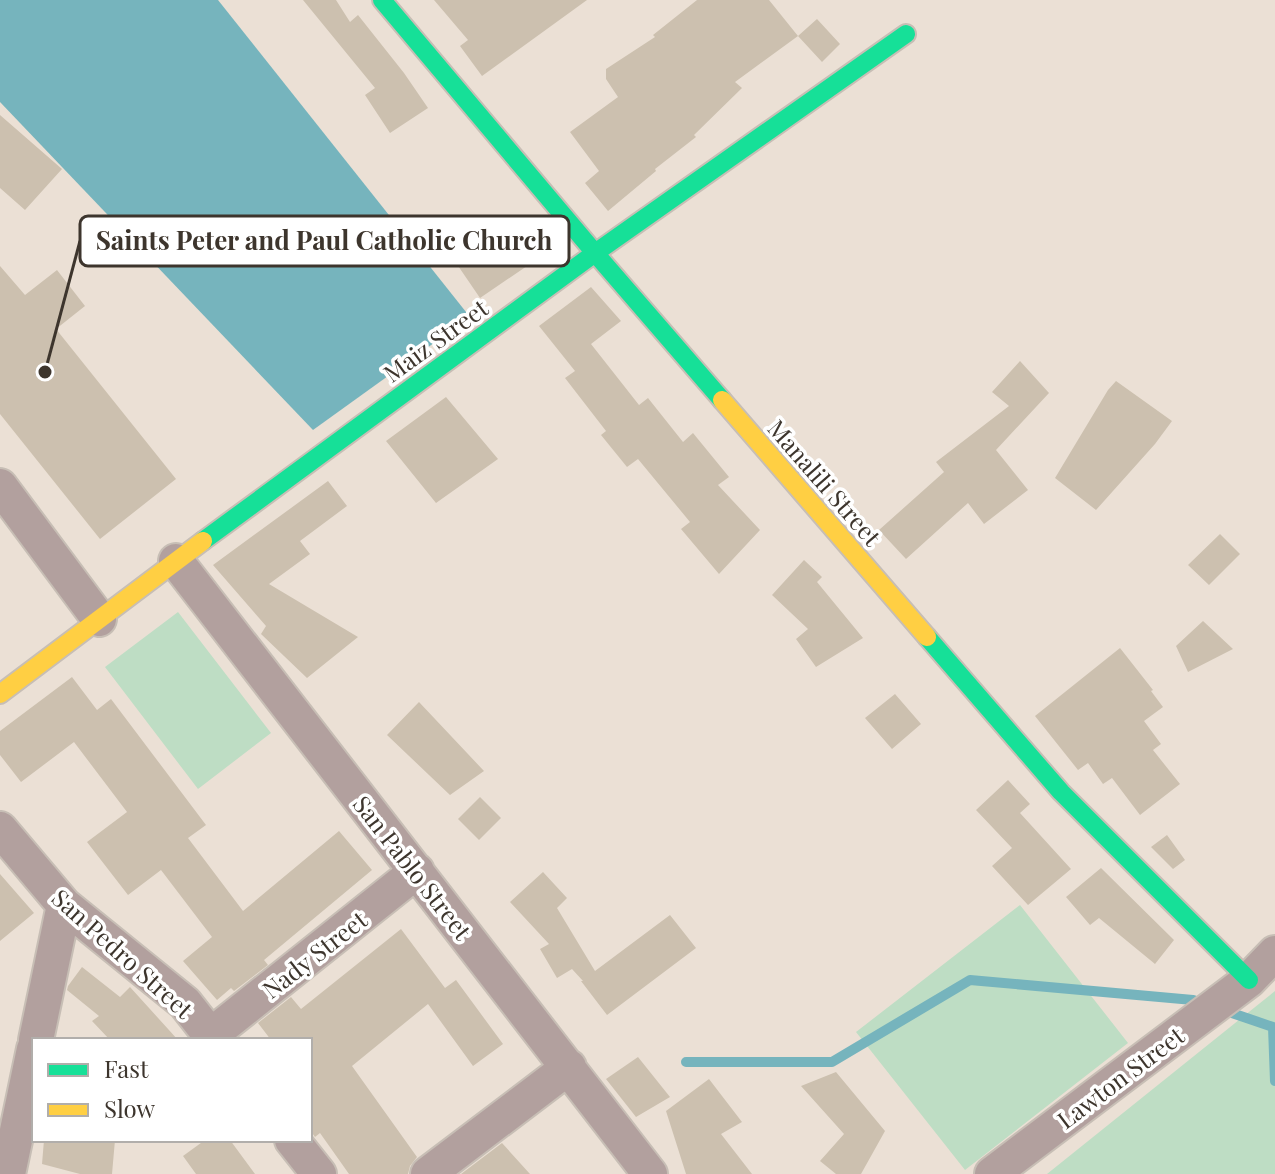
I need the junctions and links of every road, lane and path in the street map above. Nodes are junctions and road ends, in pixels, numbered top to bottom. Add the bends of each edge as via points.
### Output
1 (382, 0) edge
2 (906, 34) dead end
3 (595, 253) junction
4 (0, 486) edge
5 (176, 561) junction
6 (99, 619) junction
7 (0, 694) edge
8 (0, 829) edge
9 (417, 871) junction
10 (64, 905) junction
11 (1275, 953) edge
12 (1249, 980) junction
13 (36, 1038) edge
14 (212, 1038) edge
15 (32, 1059) edge
16 (569, 1067) junction
17 (294, 1142) edge
18 (8, 1174) edge
19 (319, 1174) edge
20 (428, 1174) edge
21 (650, 1174) edge
22 (992, 1174) edge

1 - 3 street, Manalili Street
2 - 3 street, Maiz Street
3 - 5 street, Maiz Street
3 - 12 street, Manalili Street via 1061,792
4 - 6 street
5 - 6 street, Maiz Street
5 - 9 street, San Pablo Street
6 - 7 street, Maiz Street
8 - 10 street, San Pedro Street
9 - 14 street, Nady Street
9 - 16 street, San Pablo Street
10 - 13 street
10 - 14 street, San Pedro Street via 185,1003
11 - 12 street, Lawton Street
12 - 22 street, Lawton Street
15 - 18 street
16 - 20 street
16 - 21 street, San Pablo Street
17 - 19 street

